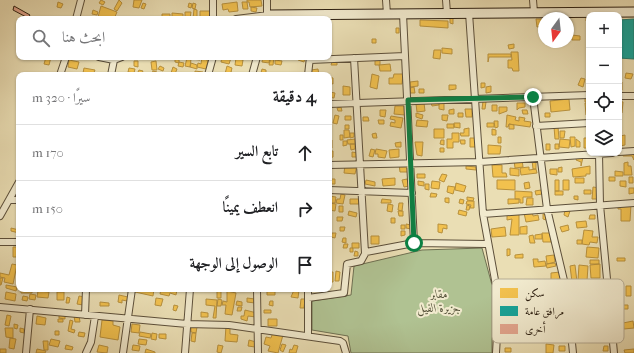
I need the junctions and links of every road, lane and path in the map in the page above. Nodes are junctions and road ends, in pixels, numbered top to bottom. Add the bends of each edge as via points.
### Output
1 (81, 0) edge
2 (213, 0) edge
3 (267, 0) edge
4 (386, 0) edge
5 (446, 0) edge
6 (534, 0) edge
7 (534, 12) junction
8 (634, 12) edge
9 (447, 13) junction
10 (469, 13) junction
11 (622, 13) edge
12 (387, 14) junction
13 (403, 14) junction
14 (586, 14) edge
15 (77, 16) edge
16 (214, 16) edge
17 (267, 16) edge
18 (332, 16) edge
19 (405, 56) junction
20 (332, 58) edge
21 (354, 58) junction
22 (65, 60) edge
23 (114, 60) edge
24 (211, 60) edge
25 (256, 60) edge
26 (310, 60) edge
27 (61, 72) edge
28 (112, 72) edge
29 (209, 72) edge
30 (253, 72) edge
31 (308, 72) edge
32 (586, 95) edge
33 (622, 96) edge
34 (634, 96) edge
35 (533, 97) junction
36 (474, 99) junction
37 (408, 100) junction
38 (357, 102) junction
39 (332, 104) edge
40 (586, 124) edge
41 (536, 126) junction
42 (634, 151) edge
43 (622, 152) edge
44 (586, 155) edge
45 (599, 156) edge
46 (540, 159) junction
47 (411, 162) junction
48 (480, 162) junction
49 (359, 164) junction
50 (332, 165) edge
51 (16, 188) edge
52 (332, 190) edge
53 (360, 190) junction
54 (412, 193) junction
55 (10, 200) junction
56 (16, 200) edge
57 (634, 203) edge
58 (600, 205) junction
59 (547, 209) junction
60 (483, 214) junction
61 (0, 216) edge
62 (0, 242) edge
63 (16, 242) edge
64 (414, 243) junction
65 (488, 244) junction
66 (365, 253) junction
67 (496, 279) edge
68 (564, 279) edge
69 (607, 279) edge
70 (86, 292) edge
71 (132, 292) edge
72 (190, 292) edge
73 (257, 292) edge
74 (308, 292) edge
75 (308, 298) junction
76 (0, 307) edge
77 (30, 309) junction
78 (85, 315) junction
79 (95, 316) junction
80 (128, 319) junction
81 (187, 324) junction
82 (258, 331) junction
83 (308, 336) junction
84 (497, 343) edge
85 (572, 343) edge
86 (613, 343) edge
87 (26, 353) edge
88 (86, 353) edge
89 (123, 353) edge
90 (184, 353) edge
91 (258, 353) edge
92 (346, 353) edge
93 (496, 353) edge
94 (573, 353) edge
95 (614, 353) edge

1 - 15 street
2 - 16 street
3 - 17 street
4 - 12 street
5 - 9 street
6 - 7 street
7 - 10 street
7 - 14 street
8 - 11 street
9 - 10 street
9 - 13 street
10 - 36 street
12 - 13 street
12 - 18 street
13 - 19 street
19 - 21 street
19 - 37 street
20 - 21 street
21 - 38 street
22 - 27 street
23 - 28 street
24 - 29 street
25 - 30 street
26 - 31 street
32 - 35 street
33 - 34 street
35 - 36 street
35 - 41 street
36 - 37 street
36 - 48 street
37 - 38 street
37 - 47 street
38 - 39 street
38 - 49 street
40 - 41 street
41 - 46 street
42 - 43 street
44 - 46 street
45 - 58 street
46 - 48 street
46 - 59 street
47 - 48 street
47 - 49 street
47 - 54 street
48 - 60 street
49 - 50 street
49 - 53 street
51 - 55 street
52 - 53 street
53 - 54 street
53 - 66 street
54 - 64 street
55 - 56 street
55 - 61 street
57 - 58 street
58 - 59 street
58 - 69 street
59 - 60 street
59 - 68 street
60 - 65 street
62 - 63 street
64 - 65 street
64 - 66 street
65 - 67 street
66 - 75 street via 361,260 347,264 344,293
70 - 78 street
71 - 80 street
72 - 81 street
73 - 82 street
74 - 75 street
75 - 83 street
76 - 77 street
77 - 78 street
77 - 87 street
78 - 79 street
79 - 80 street
79 - 88 street
80 - 81 street
80 - 89 street
81 - 82 street via 229,325
81 - 90 street
82 - 83 street
82 - 91 street
83 - 92 street via 340,341 344,343
84 - 93 street
85 - 94 street
86 - 95 street

